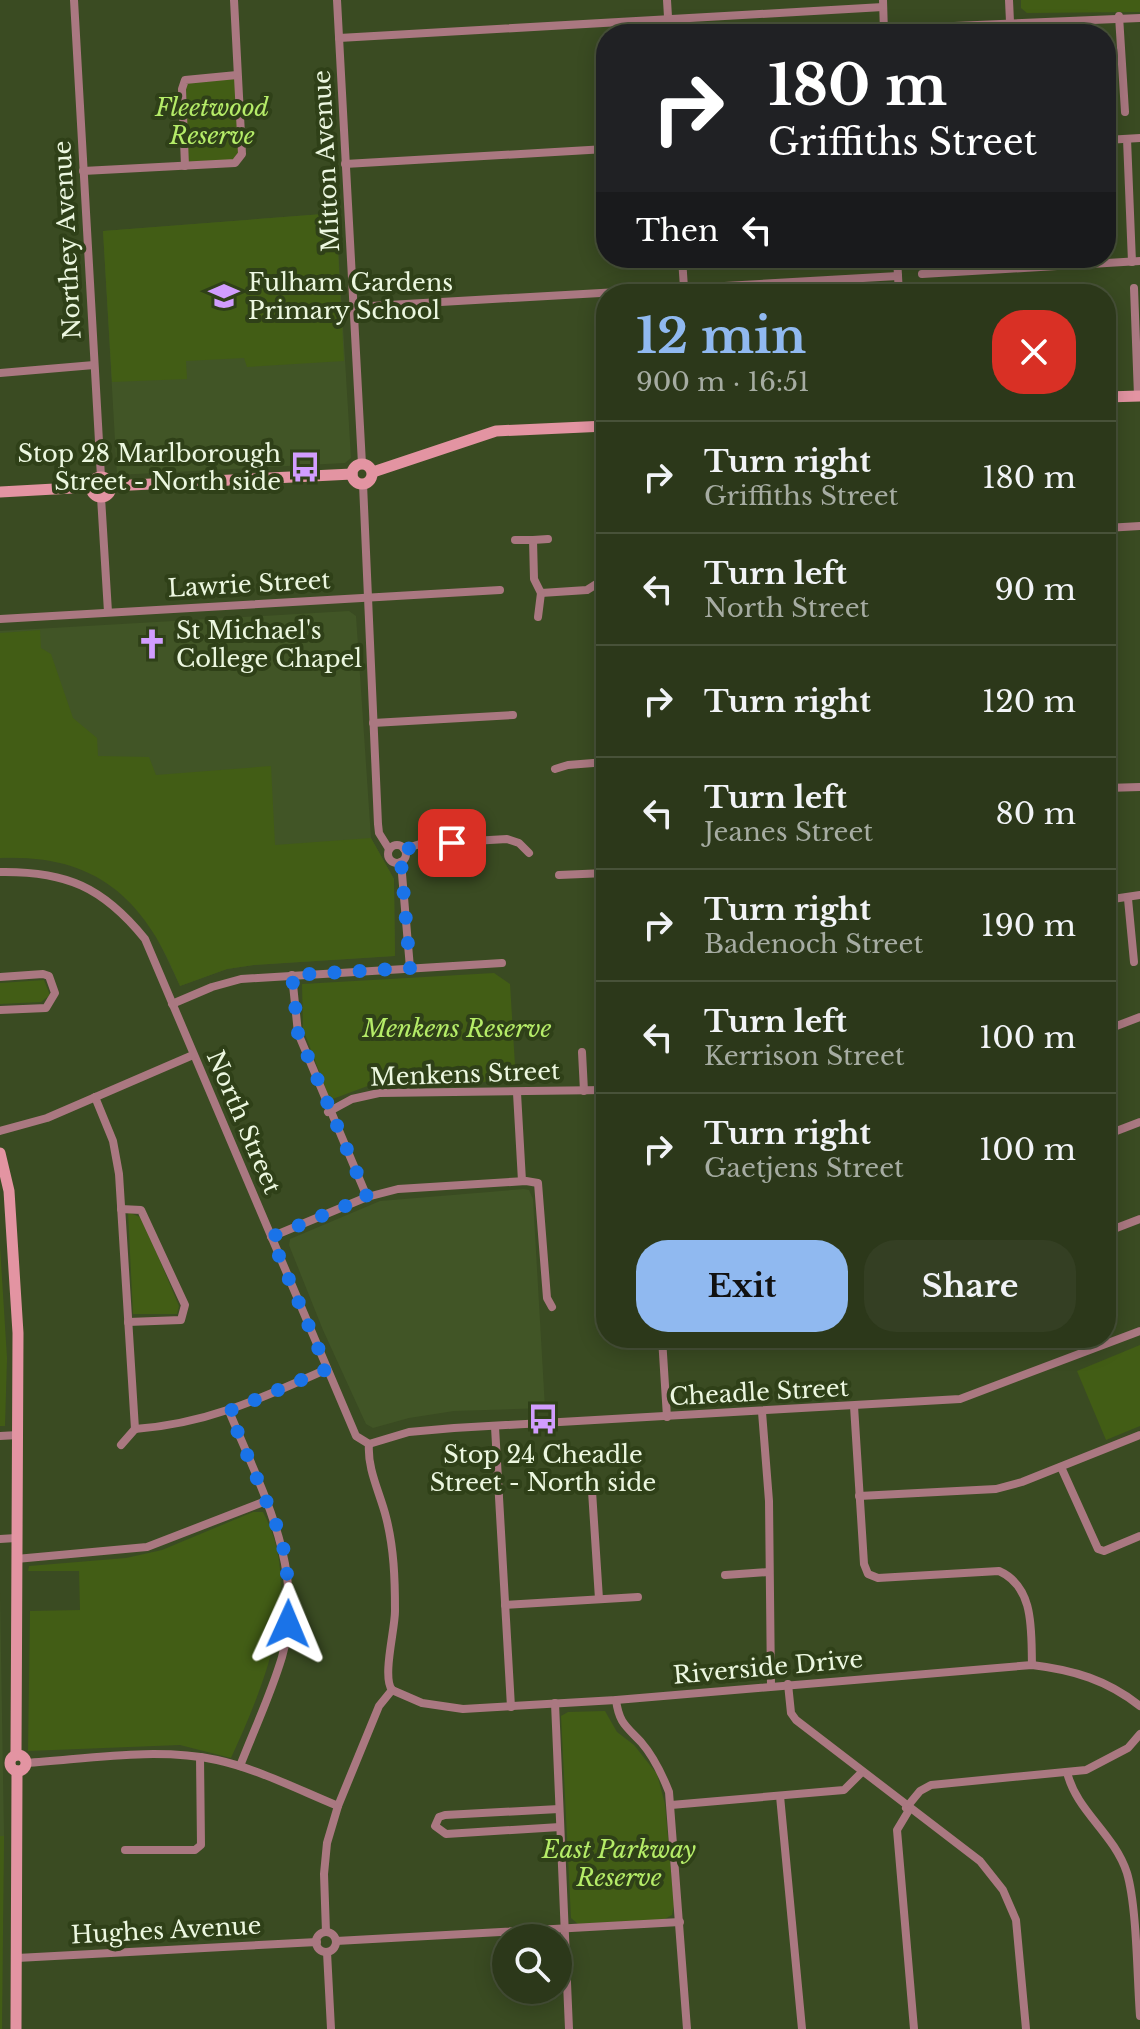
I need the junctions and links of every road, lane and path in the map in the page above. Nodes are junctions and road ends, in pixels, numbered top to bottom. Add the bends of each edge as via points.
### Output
1 (74, 0) edge
2 (234, 0) edge
3 (337, 0) edge
4 (667, 0) edge
5 (1009, 0) edge
6 (883, 3) edge
7 (1119, 16) junction
8 (668, 17) junction
9 (1140, 18) edge
10 (1010, 22) junction
11 (884, 24) edge
12 (985, 24) edge
13 (339, 38) junction
14 (237, 75) junction
15 (1125, 112) dead end
16 (1140, 138) edge
17 (1127, 139) junction
18 (1116, 140) edge
19 (596, 150) edge
20 (345, 164) junction
21 (185, 166) junction
22 (83, 171) junction
23 (1136, 262) edge
24 (1116, 263) edge
25 (898, 268) edge
26 (1029, 268) edge
27 (922, 274) dead end
28 (898, 276) junction
29 (755, 284) edge
30 (898, 284) edge
31 (1134, 288) dead end
32 (596, 293) edge
33 (354, 307) junction
34 (94, 365) junction
35 (0, 373) edge
36 (1139, 396) edge
37 (1116, 397) edge
38 (596, 426) edge
39 (362, 464) junction
40 (373, 472) junction
41 (352, 474) junction
42 (101, 477) junction
43 (363, 484) junction
44 (111, 486) junction
45 (91, 487) junction
46 (0, 492) edge
47 (101, 497) junction
48 (1140, 526) edge
49 (1116, 528) edge
50 (548, 539) dead end
51 (515, 540) dead end
52 (533, 540) junction
53 (596, 584) edge
54 (500, 590) dead end
55 (541, 593) junction
56 (367, 597) junction
57 (108, 612) junction
58 (538, 617) dead end
59 (0, 619) edge
60 (513, 715) dead end
61 (373, 723) junction
62 (596, 763) edge
63 (555, 769) dead end
64 (1140, 787) edge
65 (1116, 788) edge
66 (389, 849) junction
67 (404, 849) junction
68 (529, 853) dead end
69 (401, 862) junction
70 (0, 872) edge
71 (596, 873) edge
72 (559, 875) dead end
73 (1140, 895) edge
74 (1128, 899) junction
75 (1116, 900) edge
76 (1134, 962) dead end
77 (502, 963) dead end
78 (410, 968) junction
79 (292, 975) junction
80 (0, 977) edge
81 (172, 1004) junction
82 (0, 1010) edge
83 (1140, 1017) edge
84 (1116, 1026) edge
85 (582, 1052) dead end
86 (193, 1055) junction
87 (596, 1090) edge
88 (584, 1091) junction
89 (517, 1093) junction
90 (95, 1097) junction
91 (328, 1112) junction
92 (1140, 1122) edge
93 (0, 1131) edge
94 (1116, 1131) edge
95 (0, 1153) edge
96 (522, 1181) junction
97 (367, 1197) junction
98 (121, 1209) junction
99 (1140, 1219) edge
100 (1116, 1228) edge
101 (271, 1237) junction
102 (552, 1307) dead end
103 (128, 1322) junction
104 (1140, 1331) edge
105 (1116, 1340) edge
106 (663, 1348) edge
107 (1096, 1348) edge
108 (327, 1369) junction
109 (854, 1406) junction
110 (229, 1411) junction
111 (762, 1412) junction
112 (667, 1417) junction
113 (495, 1427) junction
114 (135, 1429) junction
115 (18, 1435) junction
116 (1140, 1435) edge
117 (0, 1436) edge
118 (369, 1444) junction
119 (121, 1445) dead end
120 (1061, 1467) junction
121 (592, 1491) dead end
122 (859, 1496) junction
123 (266, 1501) junction
124 (1140, 1536) edge
125 (16, 1538) junction
126 (0, 1539) edge
127 (16, 1559) junction
128 (769, 1572) junction
129 (725, 1575) dead end
130 (638, 1597) dead end
131 (599, 1599) junction
132 (505, 1605) junction
133 (1032, 1665) junction
134 (788, 1684) junction
135 (771, 1686) junction
136 (392, 1690) junction
137 (616, 1700) junction
138 (555, 1703) junction
139 (1140, 1706) edge
140 (511, 1707) junction
141 (1140, 1734) edge
142 (200, 1757) junction
143 (20, 1763) junction
144 (240, 1766) junction
145 (1067, 1772) junction
146 (861, 1773) junction
147 (780, 1796) junction
148 (671, 1805) junction
149 (338, 1806) junction
150 (559, 1809) junction
151 (908, 1809) junction
152 (560, 1827) junction
153 (125, 1850) dead end
154 (680, 1922) junction
155 (563, 1924) edge
156 (572, 1929) edge
157 (326, 1932) junction
158 (492, 1933) edge
159 (336, 1941) junction
160 (317, 1942) junction
161 (327, 1952) junction
162 (17, 1958) junction
163 (567, 2004) edge
164 (1140, 2016) edge
165 (16, 2029) edge
166 (331, 2029) edge
167 (569, 2029) edge
168 (687, 2029) edge
169 (802, 2029) edge
170 (914, 2029) edge
171 (1026, 2029) edge

1 - 22 street, Northey Avenue
2 - 14 street
3 - 13 street, Mitton Avenue
4 - 8 street
5 - 10 street
6 - 8 street
6 - 11 street
7 - 9 street
7 - 10 street
7 - 15 street
8 - 13 street
10 - 12 street
13 - 20 street, Mitton Avenue
14 - 21 street via 185,80
14 - 21 street via 242,154 235,163
16 - 17 street
17 - 18 street
17 - 23 street
19 - 20 street
20 - 33 street, Mitton Avenue
21 - 22 street
22 - 34 street, Northey Avenue
23 - 24 street
25 - 28 street
26 - 27 street
28 - 29 street
28 - 30 street
31 - 36 street
32 - 33 street
33 - 39 street, Mitton Avenue
34 - 35 street
34 - 42 street, Northey Avenue
36 - 37 street
38 - 40 street via 496,431
39 - 40 street
39 - 41 street
40 - 43 street
41 - 43 street
41 - 44 street
42 - 44 street
42 - 45 street
43 - 56 street
44 - 47 street
45 - 46 street
45 - 47 street
47 - 57 street
48 - 49 street
50 - 52 street
51 - 52 street
52 - 55 street via 534,579
53 - 55 street via 587,590
54 - 56 street, Lawrie Street
55 - 58 street
56 - 57 street, Lawrie Street
56 - 61 street
57 - 59 street, Lawrie Street
60 - 61 street
61 - 66 street via 379,833
62 - 63 street
64 - 65 street
66 - 67 street
66 - 69 street via 389,859
67 - 68 street via 507,839
67 - 69 street
69 - 78 street
70 - 81 street, North Street via 70,880 111,900 145,939
71 - 72 street
73 - 74 street
74 - 75 street
74 - 76 street
77 - 78 street
78 - 79 street
79 - 81 street via 227,982
79 - 91 street via 294,1019
80 - 82 street via 43,974 49,976 55,993 46,1008
81 - 86 street, North Street
83 - 84 street
85 - 88 street
86 - 90 street
86 - 101 street, North Street
87 - 88 street, Menkens Street
88 - 89 street, Menkens Street
89 - 91 street, Menkens Street via 379,1093
89 - 96 street
90 - 93 street
90 - 98 street via 113,1141
91 - 97 street
92 - 94 street
95 - 115 street via 12,1233
96 - 97 street via 398,1189
96 - 102 street via 538,1183
97 - 101 street
98 - 103 street
98 - 103 street via 141,1210 185,1305 181,1320
99 - 100 street
101 - 108 street, North Street
103 - 114 street
104 - 105 street, Cheadle Street
106 - 112 street
107 - 109 street, Cheadle Street via 975,1395
108 - 110 street
108 - 118 street, North Street via 356,1436
109 - 111 street, Cheadle Street
109 - 122 street
110 - 114 street via 179,1426
110 - 123 street
111 - 112 street, Cheadle Street
111 - 128 street
112 - 113 street, Cheadle Street
113 - 118 street, Cheadle Street via 409,1432
113 - 132 street
114 - 119 street
115 - 117 street
115 - 125 street
116 - 120 street
118 - 136 street, North Street via 395,1562 387,1678
120 - 122 street via 996,1489
120 - 124 street via 1098,1549
121 - 131 street
122 - 133 street via 864,1564 873,1577 999,1571 1011,1577 1030,1618
123 - 127 street via 147,1547
123 - 144 street via 282,1539 288,1624 282,1655
125 - 126 street
125 - 127 street
127 - 143 street
128 - 129 street
128 - 135 street
130 - 131 street
131 - 132 street
132 - 140 street
133 - 134 street, Riverside Drive
133 - 139 street, Riverside Drive via 1075,1671
134 - 135 street, Riverside Drive
134 - 146 street via 796,1720
135 - 137 street, Riverside Drive
136 - 140 street, Riverside Drive via 441,1707
136 - 149 street via 379,1706
137 - 138 street, Riverside Drive
137 - 148 street via 624,1729 661,1770
138 - 140 street, Riverside Drive
138 - 150 street
141 - 145 street via 1103,1762
142 - 143 street
142 - 144 street
142 - 153 street via 201,1845 195,1850
143 - 162 street
144 - 149 street
145 - 151 street via 931,1785
145 - 164 street via 1072,1794 1105,1830 1126,1872
146 - 147 street via 844,1790
146 - 151 street
147 - 148 street
147 - 169 street
148 - 154 street
149 - 157 street via 324,1874
150 - 152 street
150 - 152 street via 445,1815 435,1826 446,1834
151 - 170 street via 897,1830
151 - 171 street via 980,1861 1010,1902
152 - 155 street
154 - 156 street
154 - 168 street
157 - 159 street
157 - 160 street
158 - 159 street
159 - 161 street
160 - 161 street
160 - 162 street, Hughes Avenue
161 - 166 street
162 - 165 street
163 - 167 street

